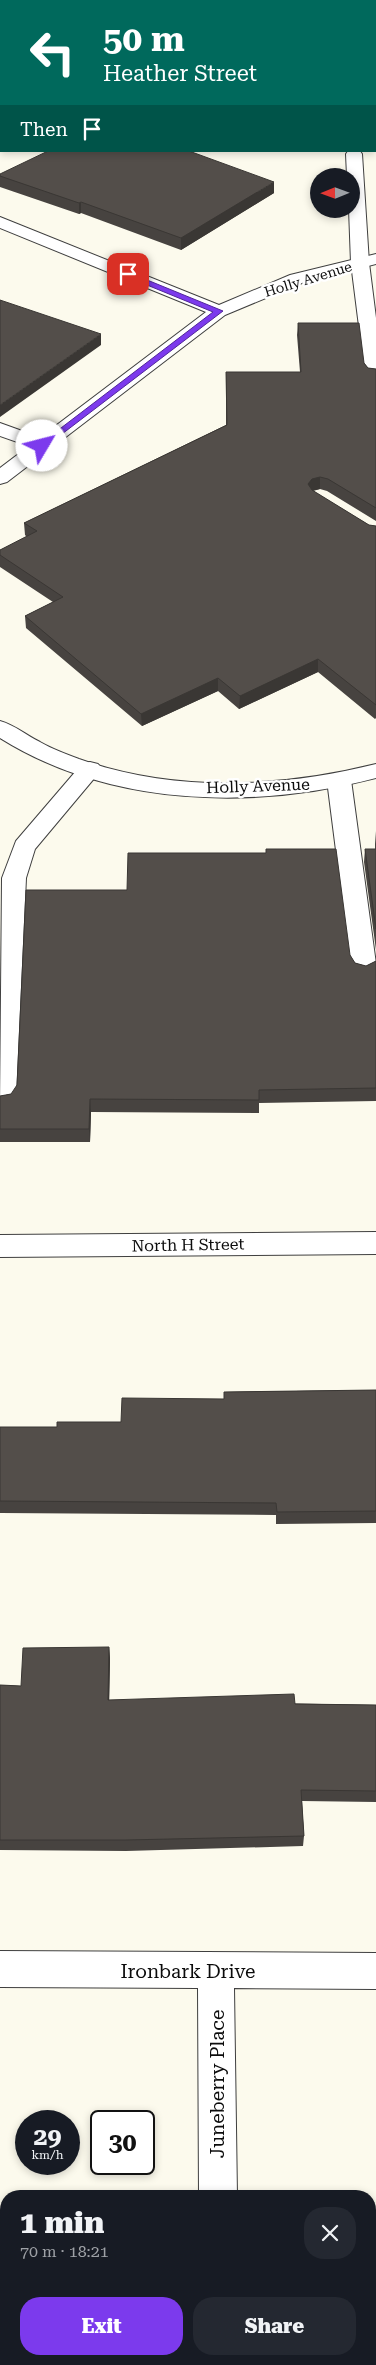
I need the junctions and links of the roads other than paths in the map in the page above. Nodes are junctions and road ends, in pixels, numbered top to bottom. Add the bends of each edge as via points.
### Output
1 (354, 154) dead end
2 (0, 222) edge
3 (368, 261) edge
4 (219, 311) junction
5 (374, 374) edge
6 (0, 429) edge
7 (42, 446) junction
8 (0, 478) edge
9 (0, 728) edge
10 (90, 770) junction
11 (376, 771) edge
12 (339, 780) junction
13 (364, 968) edge
14 (3, 1098) edge
15 (376, 1243) edge
16 (0, 1246) edge
17 (0, 1969) edge
18 (376, 1971) edge
19 (216, 1972) junction
20 (218, 2190) edge

1 - 3 street
2 - 4 street
3 - 4 street, Holly Avenue via 296,279
3 - 5 street
4 - 7 street, Holly Avenue
6 - 7 street
7 - 8 street, Holly Avenue
9 - 10 street, Holly Avenue via 33,748
10 - 12 street, Holly Avenue via 154,784 221,790 290,788
10 - 14 street via 24,847 14,878
11 - 12 street, Holly Avenue
12 - 13 street
15 - 16 street, North H Street
17 - 19 street, Ironbark Drive
18 - 19 street, Ironbark Drive
19 - 20 street, Juneberry Place

